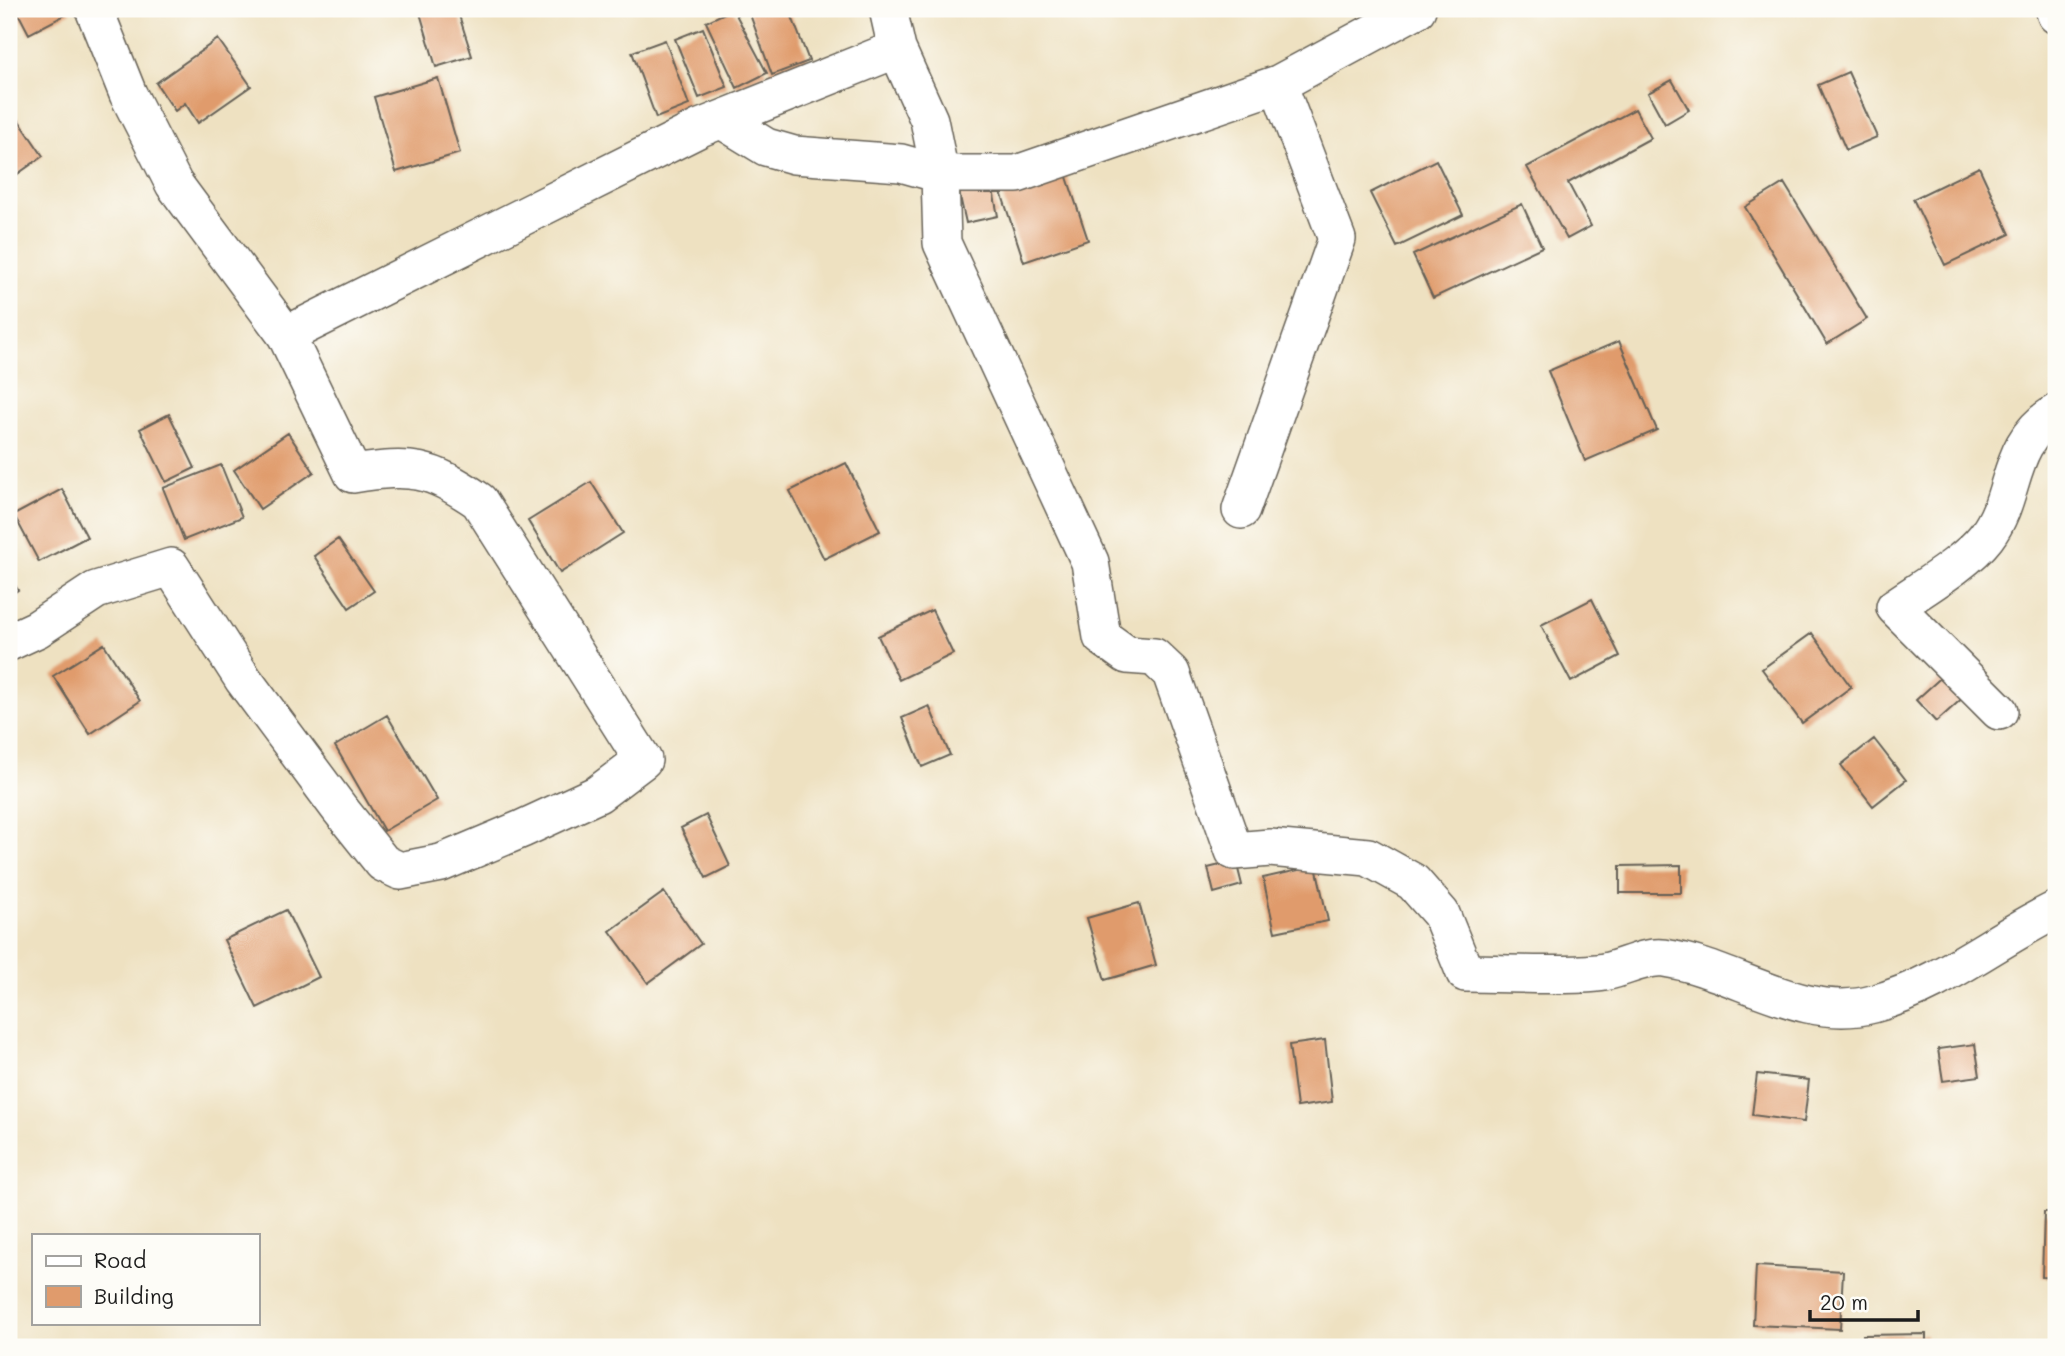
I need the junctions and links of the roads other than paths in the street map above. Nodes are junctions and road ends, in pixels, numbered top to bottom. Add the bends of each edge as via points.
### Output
1 (888, 9) edge
2 (1417, 9) edge
3 (2054, 9) edge
4 (100, 11) edge
5 (2056, 15) edge
6 (897, 49) junction
7 (1278, 84) junction
8 (722, 120) junction
9 (940, 174) junction
10 (286, 335) junction
11 (2056, 413) edge
12 (1241, 510) dead end
13 (9, 642) edge
14 (1999, 711) dead end
15 (2056, 911) edge

1 - 6 street
2 - 7 street
3 - 5 street
4 - 10 street via 128,94 174,184
6 - 8 street
6 - 9 street via 929,120
7 - 9 street via 1017,174
7 - 12 street via 1336,239
8 - 9 street via 766,147 794,155 901,163
8 - 10 street
9 - 15 street via 942,243 1090,562 1102,637 1127,655 1154,657 1171,673 1234,851 1270,848 1368,858 1413,882 1441,914 1465,973 1599,974 1662,957 1826,1009 1872,1004 1908,993
10 - 13 street via 353,474 390,468 423,470 479,501 643,760 585,800 440,863 400,871 383,863 339,808 243,679 171,567 96,590
11 - 14 street via 2034,428 2020,450 1986,538 1895,607

